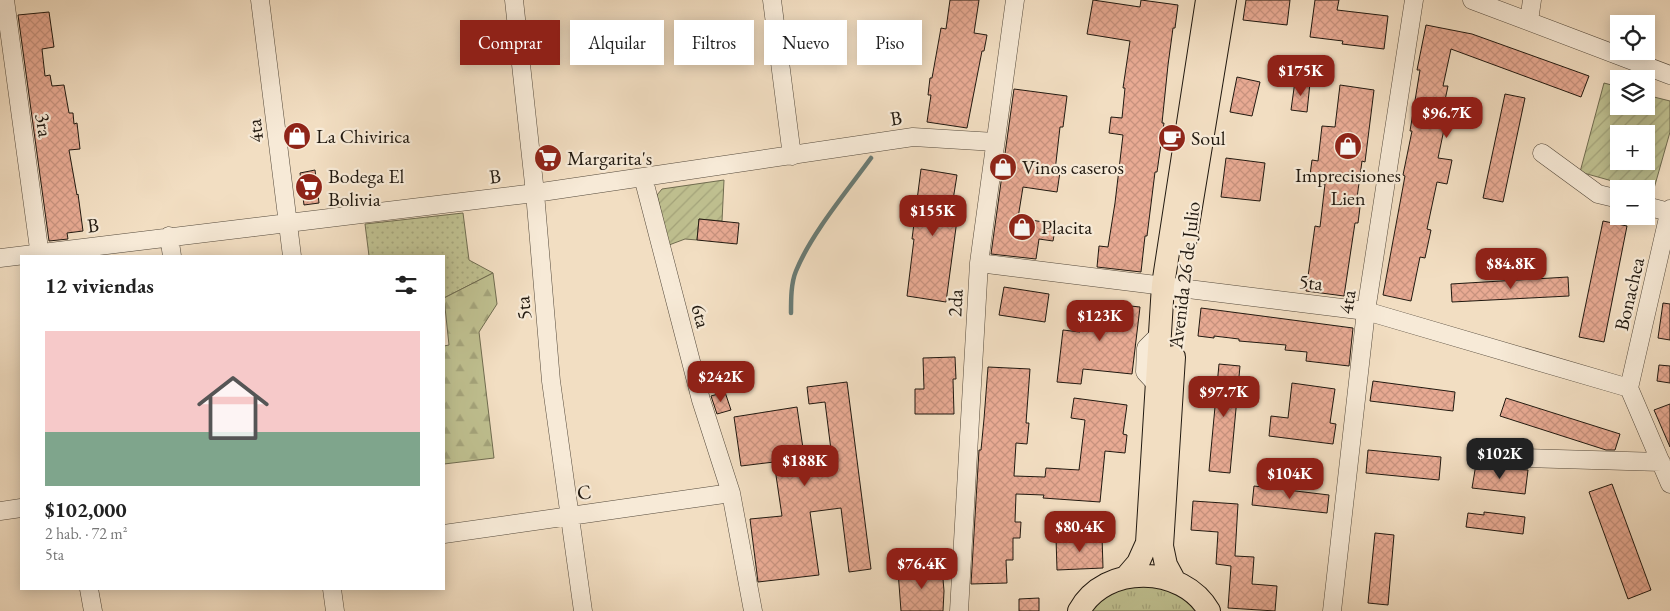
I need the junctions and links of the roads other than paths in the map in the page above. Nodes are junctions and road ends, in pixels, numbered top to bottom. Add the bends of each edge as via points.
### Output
1 (260, 0) edge
2 (514, 0) edge
3 (772, 0) edge
4 (1016, 0) edge
5 (1207, 0) edge
6 (1225, 0) edge
7 (1414, 0) edge
8 (1472, 0) edge
9 (1532, 0) edge
10 (7, 1) edge
11 (1529, 22) junction
12 (1670, 76) edge
13 (995, 142) junction
14 (1542, 154) dead end
15 (792, 156) junction
16 (643, 178) junction
17 (535, 193) junction
18 (1610, 197) edge
19 (1655, 208) edge
20 (1670, 210) edge
21 (288, 223) junction
22 (169, 236) junction
23 (1665, 251) edge
24 (40, 255) edge
25 (172, 255) edge
26 (292, 255) edge
27 (20, 256) edge
28 (0, 258) edge
29 (979, 263) junction
30 (1170, 286) junction
31 (1366, 310) junction
32 (1629, 388) junction
33 (1494, 456) dead end
34 (1661, 462) junction
35 (1670, 484) edge
36 (731, 493) junction
37 (20, 508) edge
38 (0, 511) edge
39 (570, 516) junction
40 (445, 534) edge
41 (1126, 577) junction
42 (1174, 580) junction
43 (89, 590) edge
44 (332, 590) edge
45 (93, 611) edge
46 (335, 611) edge
47 (583, 611) edge
48 (753, 611) edge
49 (959, 611) edge
50 (1079, 611) edge
51 (1209, 611) edge
52 (1332, 611) edge

1 - 21 street, 4ta
2 - 17 street, 5ta
3 - 15 street
4 - 13 street, 2da
5 - 30 main road, Avenida 26 de Julio
6 - 30 main road, Avenida 26 de Julio
7 - 31 street, 4ta
8 - 11 street
9 - 11 street
10 - 24 street, 3ra
11 - 12 street
13 - 15 street, B via 913,137
13 - 29 street, 2da
14 - 18 street via 1598,194
15 - 16 street, B
16 - 17 street, B
16 - 36 street, 6ta via 701,400
17 - 21 street, B
17 - 39 street, 5ta via 551,381
19 - 20 street
20 - 23 street, Bonachea
21 - 22 street, B
21 - 26 street, 4ta
22 - 24 street, B
22 - 25 street
23 - 32 street, Bonachea
27 - 28 street, B
29 - 30 street, 5ta
29 - 49 street, 2da
30 - 31 street, 5ta
30 - 41 main road, Avenida 26 de Julio via 1160,334 1147,543 1138,563
30 - 42 main road, Avenida 26 de Julio via 1168,460 1162,546 1166,565
31 - 32 street, 5ta
31 - 52 street, 4ta
32 - 34 street
33 - 34 street
34 - 35 street
36 - 39 street, C
36 - 48 street, 6ta
37 - 38 street
39 - 40 street, C
39 - 47 street, 5ta
41 - 42 main road via 1152,575
41 - 50 main road via 1102,587
42 - 51 main road via 1193,592
43 - 45 street
44 - 46 street

